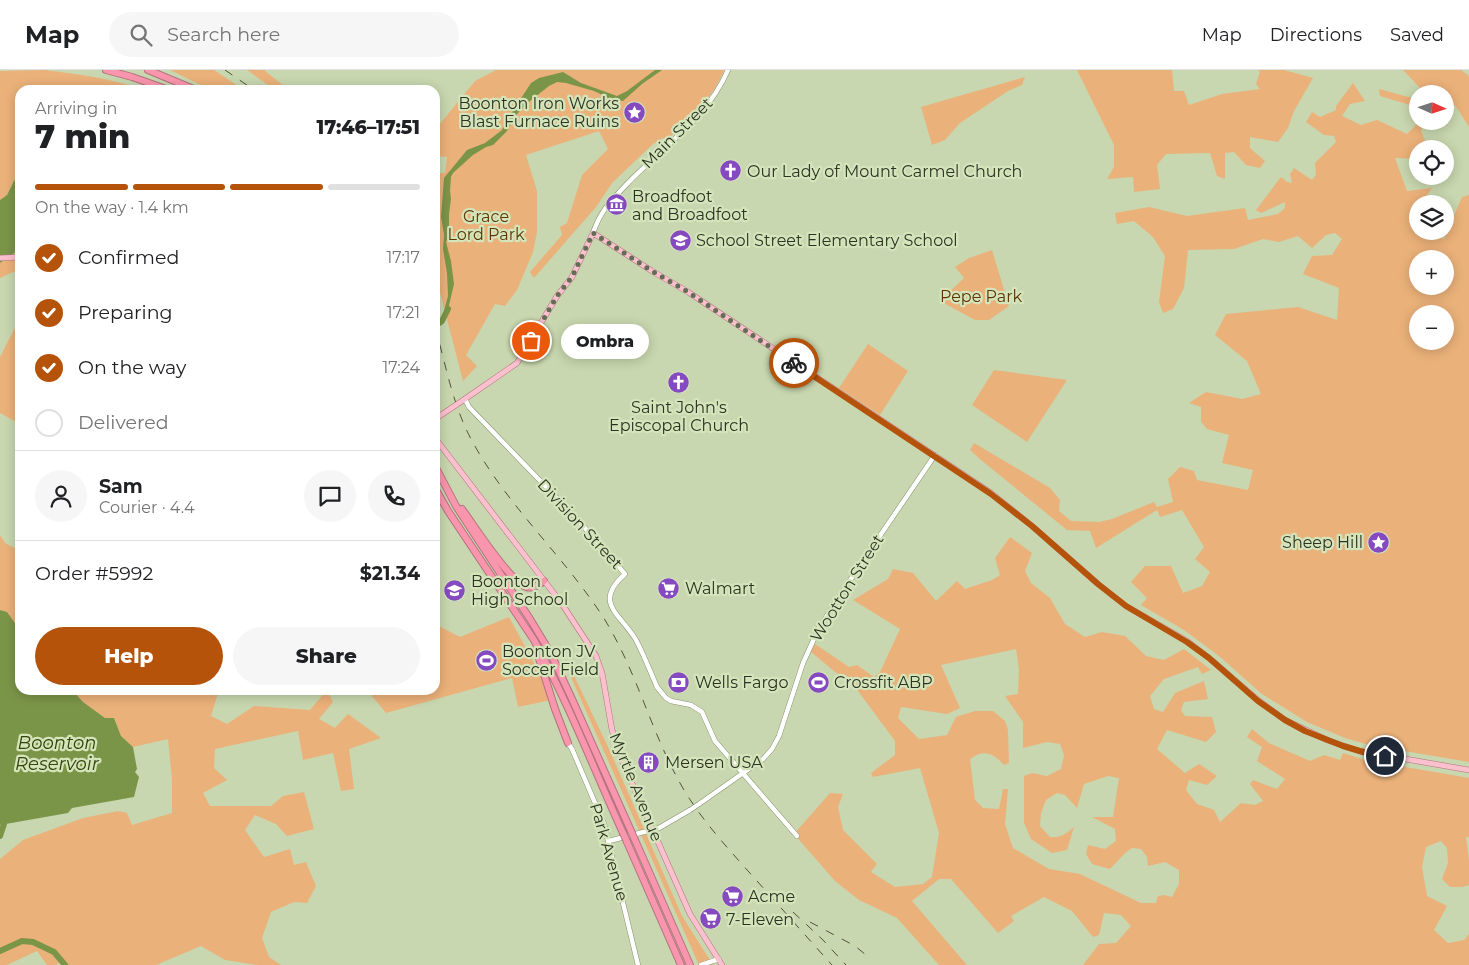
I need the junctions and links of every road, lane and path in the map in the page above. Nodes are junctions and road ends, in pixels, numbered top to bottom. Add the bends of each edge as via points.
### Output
1 (106, 70) edge
2 (148, 70) edge
3 (728, 70) edge
4 (156, 85) edge
5 (184, 85) edge
6 (593, 233) junction
7 (15, 257) edge
8 (0, 258) edge
9 (464, 400) junction
10 (440, 416) edge
11 (440, 445) edge
12 (935, 455) junction
13 (440, 476) edge
14 (440, 497) edge
15 (453, 501) junction
16 (544, 581) junction
17 (534, 640) junction
18 (568, 743) joint
19 (1469, 770) edge
20 (743, 772) junction
21 (652, 830) junction
22 (797, 836) dead end
23 (609, 841) junction
24 (719, 960) junction
25 (690, 964) edge
26 (638, 965) edge
27 (682, 965) edge
28 (701, 965) edge
29 (722, 965) edge

1 - 4 highway
2 - 5 highway
3 - 6 street, Main Street via 700,113 606,205
6 - 9 main road, Main Street via 572,277 517,363
6 - 12 main road
7 - 8 main road
9 - 10 main road, Main Street, bridge
9 - 20 street, Division Street via 626,574 614,585 610,602 637,643 658,688 669,700 691,705 702,712 715,741
11 - 16 main road, Myrtle Avenue
12 - 19 main road via 1016,512 1126,606 1187,642 1285,720 1358,751
12 - 20 street, Wootton Street via 820,628 798,677 776,743 763,759
13 - 15 highway
14 - 17 highway
15 - 16 highway via 520,583 530,587
15 - 25 highway, bridge via 550,652
16 - 21 main road, Myrtle Avenue via 600,664 616,742
17 - 18 highway
17 - 27 highway, bridge via 560,690
18 - 23 street, Park Avenue
20 - 21 street, Wootton Street, bridge via 669,824
20 - 22 street, Division Street
21 - 23 street, Wootton Street
21 - 24 main road, Myrtle Avenue via 690,914
23 - 26 street, Park Avenue
24 - 28 street
24 - 29 main road, Myrtle Avenue

